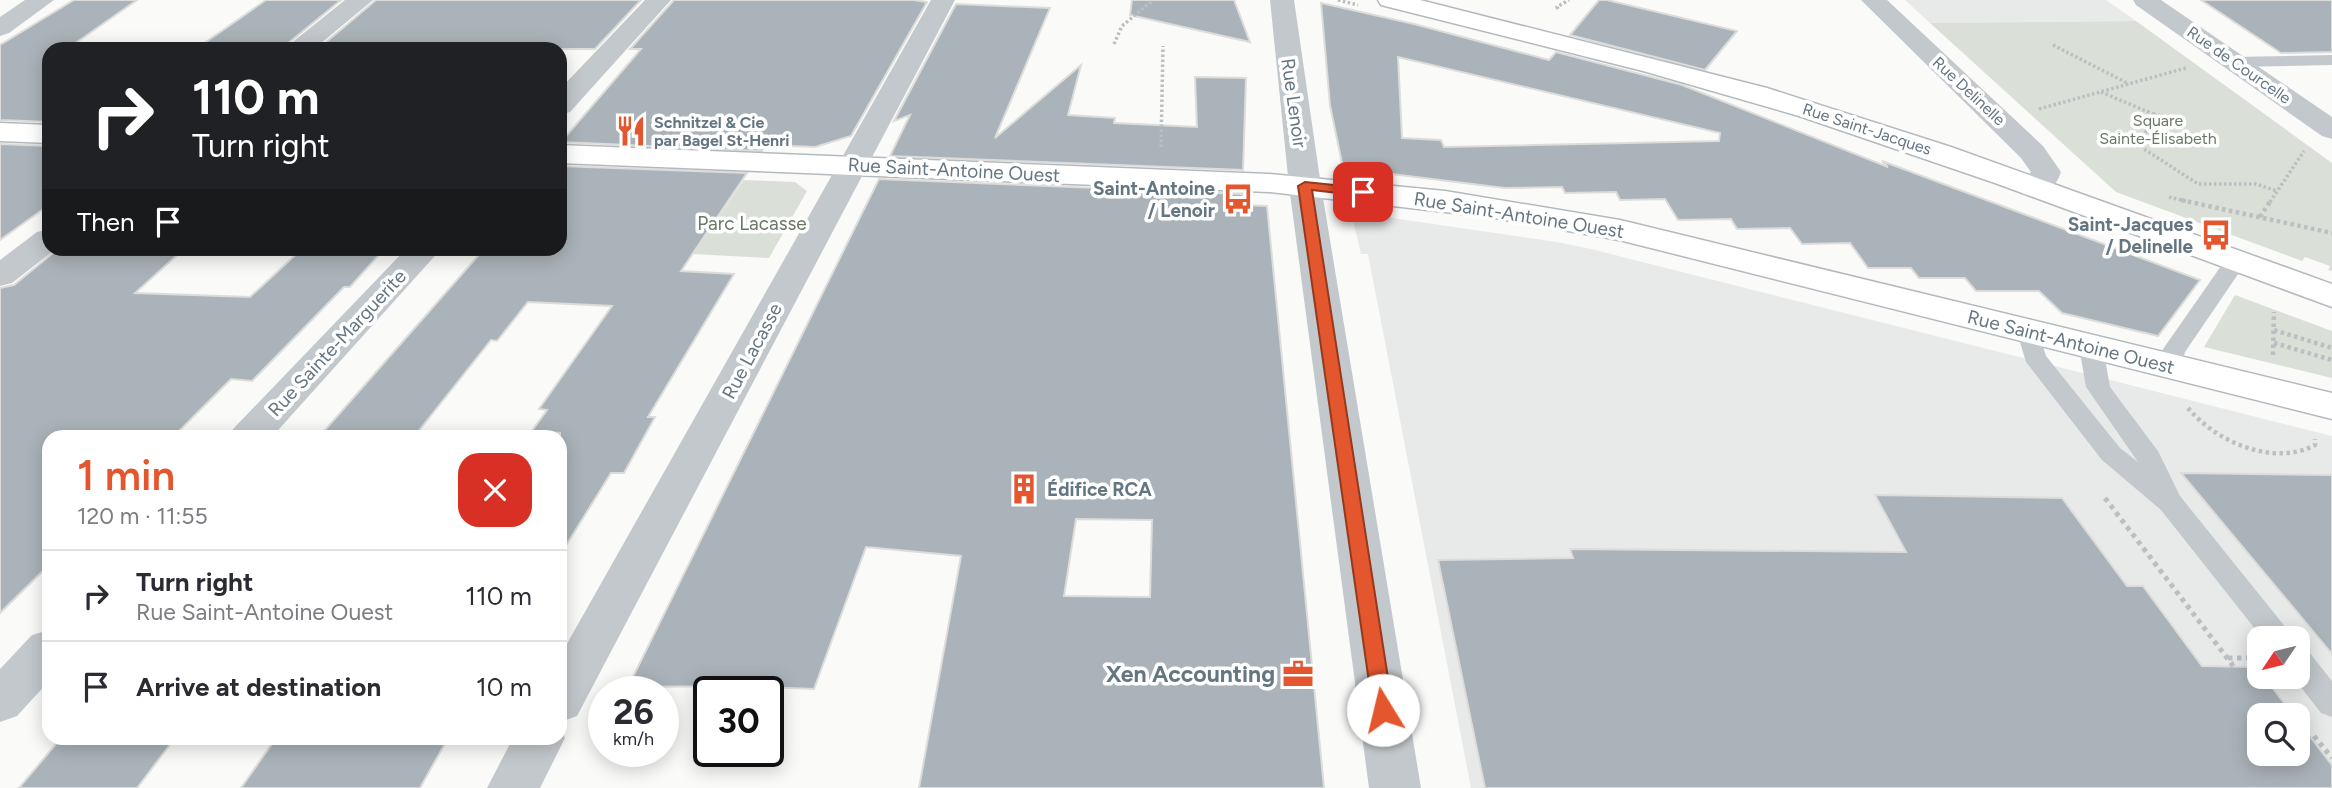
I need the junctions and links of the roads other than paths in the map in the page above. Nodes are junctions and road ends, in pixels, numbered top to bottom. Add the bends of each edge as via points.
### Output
1 (42, 0) edge
2 (361, 0) edge
3 (659, 0) edge
4 (943, 0) edge
5 (1282, 0) edge
6 (1390, 0) edge
7 (1873, 0) edge
8 (2145, 0) edge
9 (0, 28) edge
10 (306, 42) edge
11 (2332, 60) edge
12 (2235, 62) junction
13 (567, 99) edge
14 (2332, 130) edge
15 (0, 132) edge
16 (42, 134) edge
17 (567, 154) edge
18 (852, 165) junction
19 (1305, 186) junction
20 (2034, 188) junction
21 (42, 244) edge
22 (419, 256) edge
23 (2236, 261) junction
24 (0, 276) edge
25 (2332, 296) edge
26 (2029, 331) junction
27 (2091, 347) junction
28 (2171, 366) junction
29 (2323, 416) edge
30 (255, 430) edge
31 (2171, 503) junction
32 (2270, 626) edge
33 (42, 656) edge
34 (2314, 674) edge
35 (567, 688) edge
36 (0, 701) edge
37 (2332, 704) edge
38 (536, 745) edge
39 (513, 788) edge
40 (1395, 788) edge

1 - 9 street
2 - 10 street
3 - 13 street
4 - 18 street, Rue Lacasse
5 - 19 street, Rue Lenoir
6 - 20 main road, Rue Saint-Jacques via 1761,95
7 - 20 street, Rue Delinelle via 2032,152 2046,172
8 - 12 street, Rue de Courcelle
11 - 12 lane
12 - 14 street, Rue de Courcelle
15 - 16 main road
17 - 18 main road, Rue Saint-Antoine Ouest
18 - 19 main road, Rue Saint-Antoine Ouest
18 - 35 street, Rue Lacasse
19 - 26 main road, Rue Saint-Antoine Ouest via 1578,221
19 - 40 street, Rue Lenoir
20 - 23 main road, Rue Saint-Jacques
21 - 24 street
22 - 30 street, Rue Sainte-Marguerite
23 - 25 main road, Rue Saint-Jacques
23 - 28 lane via 2173,352
26 - 27 main road, Rue Saint-Antoine Ouest
26 - 31 lane via 2034,357 2111,454
27 - 28 main road, Rue Saint-Antoine Ouest
27 - 31 lane via 2098,387 2149,457
28 - 29 main road, Rue Saint-Antoine Ouest
31 - 32 lane
33 - 36 street
34 - 37 lane
38 - 39 street

